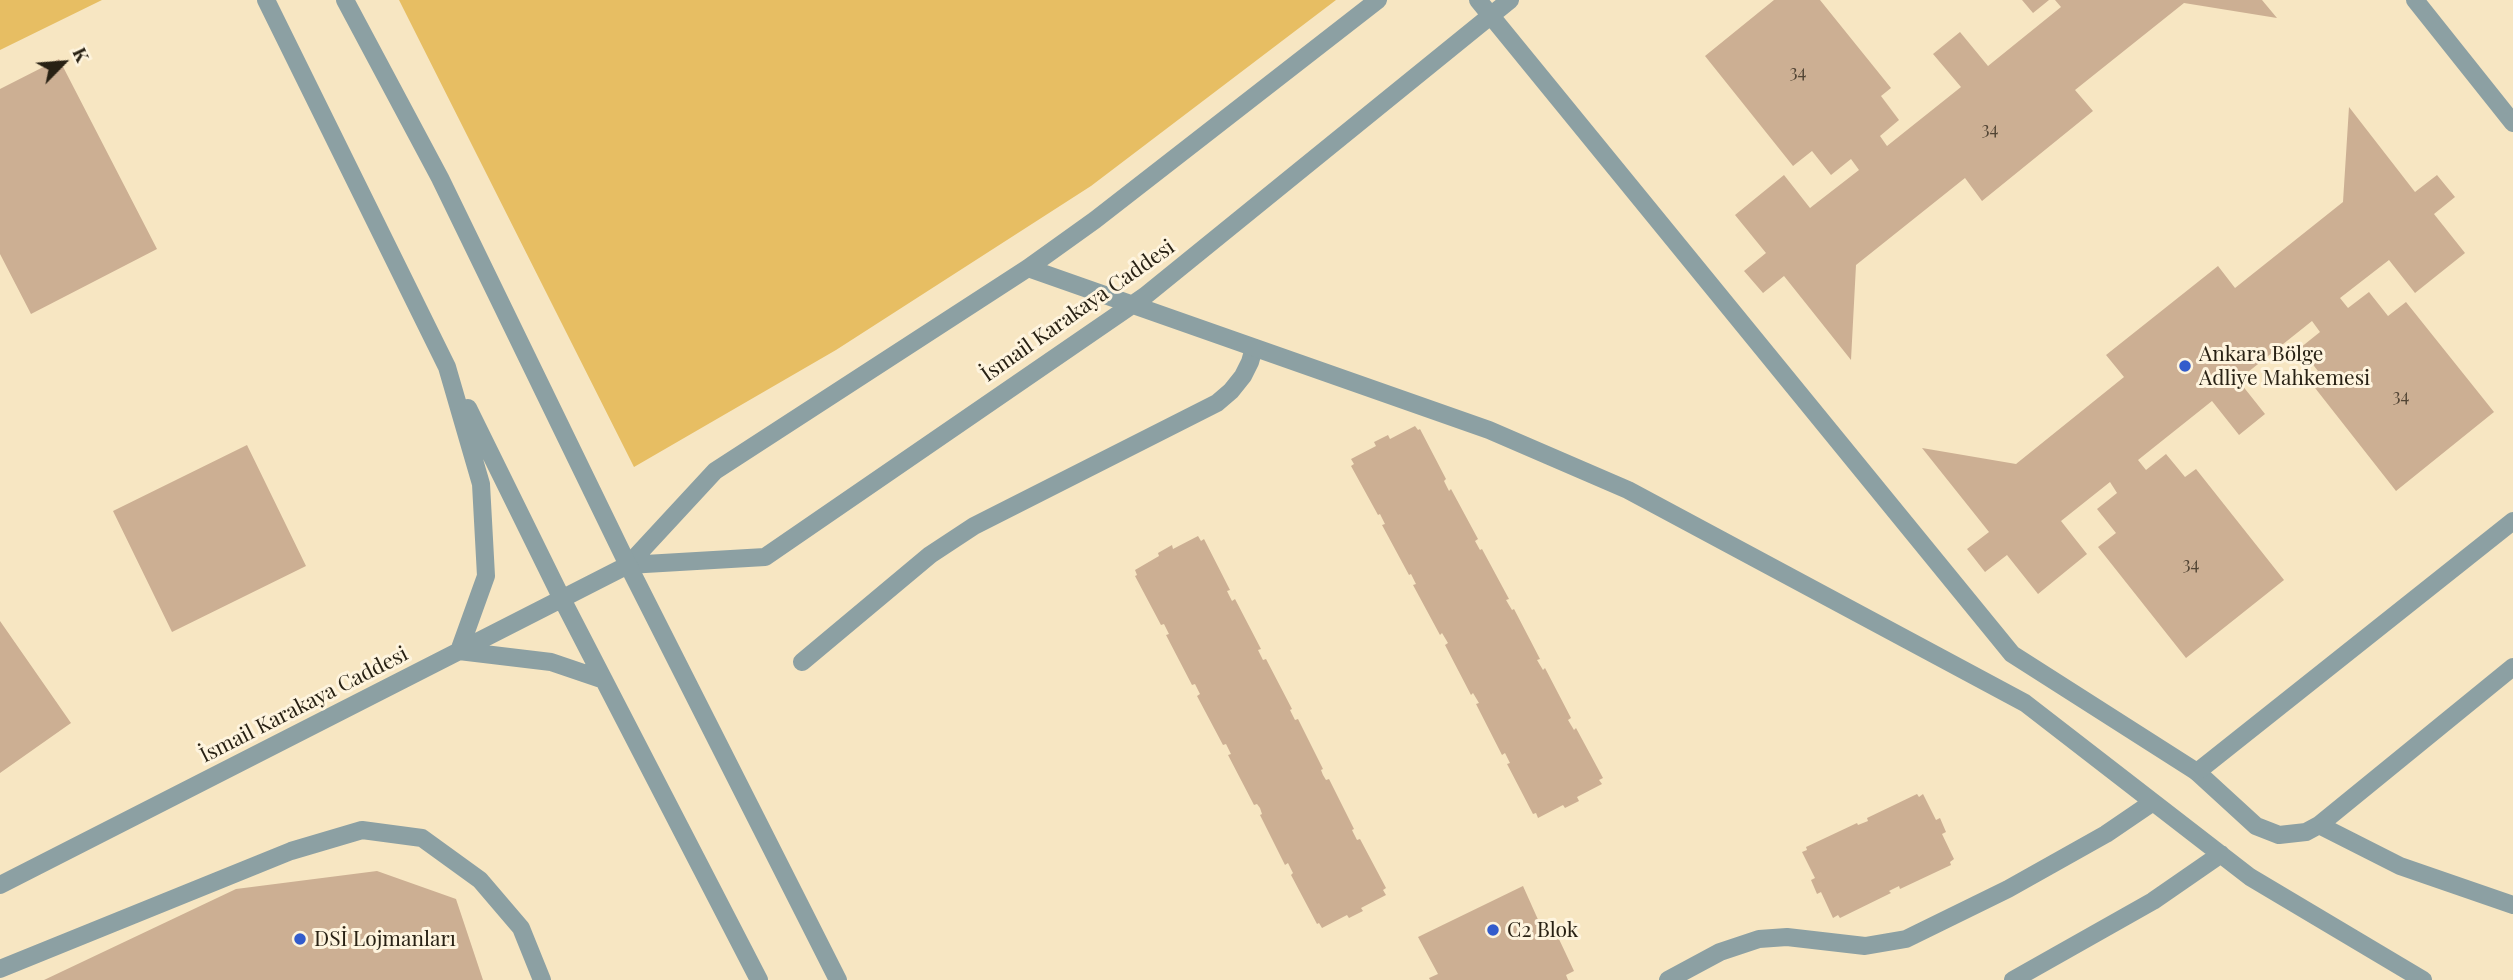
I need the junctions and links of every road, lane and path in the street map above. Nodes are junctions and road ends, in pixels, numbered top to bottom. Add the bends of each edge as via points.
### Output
1 (266, 0) edge
2 (345, 0) edge
3 (1378, 0) edge
4 (1478, 0) edge
5 (1510, 0) edge
6 (2415, 0) edge
7 (1491, 16) junction
8 (2513, 123) edge
9 (1028, 268) junction
10 (1132, 304) junction
11 (1254, 348) junction
12 (447, 367) junction
13 (2513, 521) edge
14 (628, 565) junction
15 (562, 599) junction
16 (459, 651) junction
17 (802, 662) dead end
18 (2513, 667) edge
19 (604, 680) junction
20 (2197, 772) junction
21 (2153, 802) junction
22 (2319, 825) junction
23 (2221, 854) junction
24 (0, 885) edge
25 (2513, 905) edge
26 (0, 969) edge
27 (542, 980) edge
28 (759, 980) edge
29 (838, 980) edge
30 (1668, 980) edge
31 (2013, 980) edge
32 (2423, 980) edge

1 - 12 street
2 - 14 street via 440,178
3 - 9 street, İsmail Karakaya Caddesi
4 - 7 street
5 - 7 street, İsmail Karakaya Caddesi
6 - 8 street
7 - 10 street, İsmail Karakaya Caddesi
7 - 20 street via 2012,654
9 - 10 street
9 - 14 street, İsmail Karakaya Caddesi via 715,471
10 - 11 street
10 - 14 street, İsmail Karakaya Caddesi via 765,556
11 - 17 street via 1243,376 1217,403 974,526 930,555
11 - 21 street via 1489,430 1628,489 2025,703
12 - 15 street
12 - 16 street via 481,484 486,576
13 - 20 street
14 - 15 street, İsmail Karakaya Caddesi
14 - 29 street
15 - 16 street, İsmail Karakaya Caddesi
15 - 19 street
16 - 19 street via 551,662
16 - 24 street, İsmail Karakaya Caddesi
18 - 22 street
19 - 28 street
20 - 22 street via 2267,832 2293,835
21 - 23 street
21 - 30 street via 2008,889 1906,939 1865,946 1787,937 1759,939 1720,952
22 - 25 street via 2400,866
23 - 31 street via 2153,901
23 - 32 street via 2250,877
26 - 27 street via 291,851 362,830 422,838 481,880 521,928

